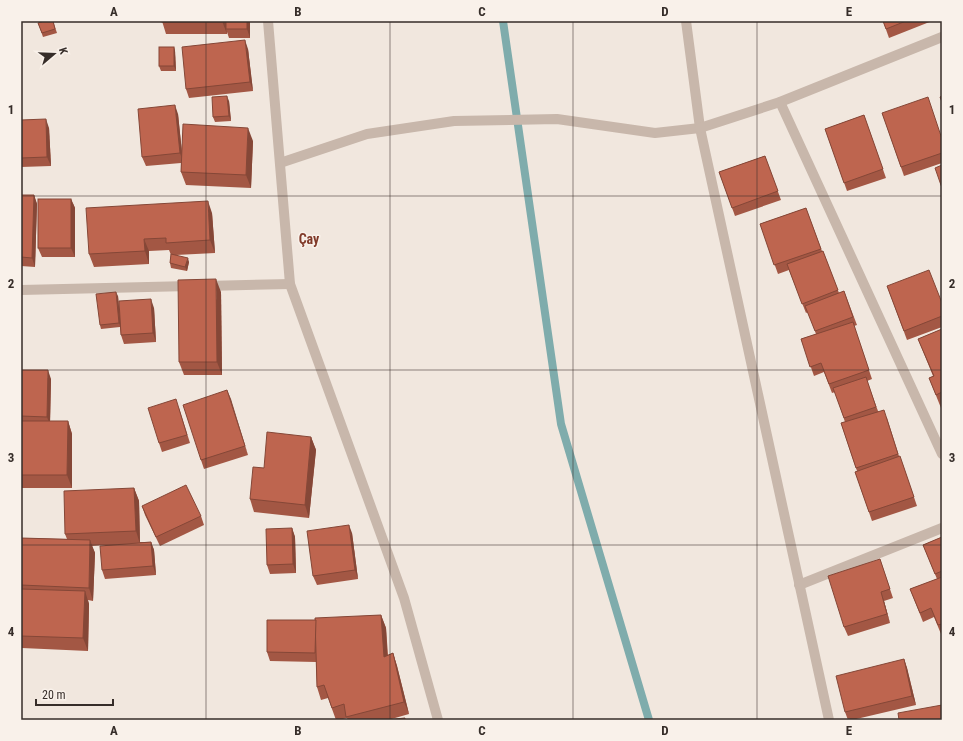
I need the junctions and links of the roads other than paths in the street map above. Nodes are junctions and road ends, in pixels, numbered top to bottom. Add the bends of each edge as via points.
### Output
1 (268, 21) edge
2 (686, 21) edge
3 (942, 37) edge
4 (780, 102) junction
5 (700, 128) junction
6 (280, 162) junction
7 (290, 284) junction
8 (21, 290) edge
9 (942, 454) edge
10 (942, 528) edge
11 (799, 585) junction
12 (438, 720) edge
13 (829, 720) edge

1 - 6 street
2 - 5 street
3 - 4 street
4 - 5 street
4 - 9 street
5 - 6 street via 656,133 557,119 454,121 367,134
5 - 11 street
6 - 7 street
7 - 8 street
7 - 12 street via 404,598
10 - 11 street
11 - 13 street

